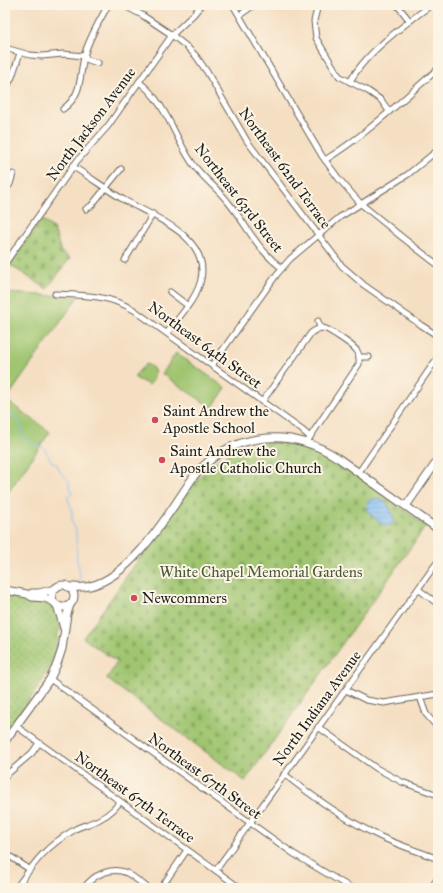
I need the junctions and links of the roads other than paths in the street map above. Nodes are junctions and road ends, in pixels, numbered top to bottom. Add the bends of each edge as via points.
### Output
1 (108, 5) edge
2 (123, 5) edge
3 (201, 5) edge
4 (233, 5) edge
5 (254, 5) edge
6 (318, 5) edge
7 (397, 5) edge
8 (431, 5) edge
9 (240, 15) junction
10 (410, 21) junction
11 (172, 35) junction
12 (5, 48) edge
13 (20, 53) junction
14 (84, 56) junction
15 (98, 63) dead end
16 (438, 69) edge
17 (139, 82) junction
18 (350, 82) junction
19 (5, 91) edge
20 (63, 109) dead end
21 (389, 112) junction
22 (438, 150) edge
23 (325, 160) junction
24 (72, 166) junction
25 (121, 169) dead end
26 (13, 174) dead end
27 (106, 188) junction
28 (5, 191) edge
29 (362, 204) junction
30 (86, 209) dead end
31 (153, 214) junction
32 (318, 235) junction
33 (438, 257) edge
34 (125, 260) dead end
35 (6, 261) edge
36 (436, 263) edge
37 (282, 268) junction
38 (170, 292) dead end
39 (56, 294) dead end
40 (187, 305) junction
41 (318, 321) dead end
42 (320, 328) junction
43 (167, 333) junction
44 (438, 336) edge
45 (359, 357) junction
46 (438, 357) edge
47 (370, 358) dead end
48 (212, 365) junction
49 (262, 402) junction
50 (309, 440) junction
51 (438, 460) edge
52 (359, 472) junction
53 (406, 506) junction
54 (438, 529) edge
55 (438, 561) edge
56 (89, 586) junction
57 (68, 587) junction
58 (55, 589) junction
59 (418, 589) junction
60 (5, 590) edge
61 (27, 594) junction
62 (72, 602) junction
63 (55, 604) junction
64 (438, 604) edge
65 (65, 628) junction
66 (50, 679) junction
67 (346, 690) junction
68 (438, 694) edge
69 (420, 697) junction
70 (16, 726) junction
71 (318, 727) junction
72 (438, 728) edge
73 (5, 741) edge
74 (39, 743) junction
75 (284, 774) junction
76 (5, 776) edge
77 (438, 795) edge
78 (120, 802) junction
79 (250, 823) junction
80 (187, 850) junction
81 (5, 853) edge
82 (438, 859) edge
83 (29, 869) junction
84 (216, 870) junction
85 (438, 878) edge
86 (16, 888) edge
87 (84, 888) edge
88 (148, 888) edge
89 (161, 888) edge
90 (240, 888) edge
91 (350, 888) edge
92 (431, 888) edge

1 - 14 street
2 - 11 street, Northeast 62nd Terrace
3 - 11 street, North Jackson Avenue
4 - 9 street
5 - 9 street
6 - 18 street via 314,21 316,38 339,76
7 - 10 street
8 - 10 street
9 - 23 street
10 - 18 street via 363,62
11 - 17 street, North Jackson Avenue
11 - 32 street, Northeast 62nd Terrace via 201,62 247,141
12 - 13 street
13 - 14 street
13 - 19 street
14 - 15 street
14 - 20 street via 78,90 73,100
16 - 21 street
17 - 24 street, North Jackson Avenue via 108,126
17 - 37 street, Northeast 63rd Street via 153,95 197,170 229,203 260,248
18 - 21 street via 380,100
21 - 23 street
22 - 29 street via 407,175
23 - 29 street
24 - 27 street
24 - 35 street, North Jackson Avenue
25 - 27 street
26 - 28 street
27 - 30 street
27 - 31 street
29 - 32 street via 340,216
29 - 36 street
31 - 34 street
31 - 40 street via 180,232 199,256 202,278
32 - 37 street
32 - 44 street, Northeast 62nd Terrace via 342,266 364,285
33 - 36 street
37 - 48 street
38 - 40 street
39 - 43 street, Northeast 64th Street via 105,298 120,302
40 - 43 street
41 - 42 street
42 - 45 street via 328,330 354,348
42 - 49 street via 311,333
43 - 48 street, Northeast 64th Street
45 - 47 street
45 - 50 street via 358,364
46 - 52 street
48 - 49 street, Northeast 64th Street
49 - 50 street, Northeast 64th Street
50 - 52 street, Northeast 64th Street
50 - 56 street via 252,440 213,458 194,476 134,558 110,576
51 - 53 street
52 - 53 street, Northeast 64th Street
53 - 54 street, Northeast 64th Street
55 - 59 street, North Indiana Avenue
56 - 57 street
56 - 62 street
57 - 58 street
57 - 62 street via 73,592
58 - 61 street
58 - 63 street via 52,596
59 - 64 street
59 - 67 street, North Indiana Avenue
60 - 61 street
61 - 63 street
62 - 63 street via 64,607
62 - 65 street
63 - 65 street
65 - 66 street via 62,649
66 - 70 street
66 - 79 street, Northeast 67th Street
67 - 69 street via 366,700 384,703
67 - 71 street, North Indiana Avenue
68 - 69 street
69 - 72 street via 426,714
70 - 73 street
70 - 74 street, Northeast 67th Terrace
71 - 75 street, North Indiana Avenue
71 - 77 street via 376,768 402,782
74 - 76 street via 32,753
74 - 78 street, Northeast 67th Terrace
75 - 79 street, North Indiana Avenue
75 - 82 street via 358,825 390,841
78 - 80 street, Northeast 67th Terrace
78 - 83 street via 105,816 76,829 58,841
79 - 84 street, North Indiana Avenue
79 - 91 street, Northeast 67th Street via 302,860
80 - 84 street, Northeast 67th Terrace
80 - 89 street
81 - 83 street
83 - 86 street
84 - 90 street, Northeast 67th Terrace
85 - 92 street
87 - 88 street via 99,875 114,870 125,872

